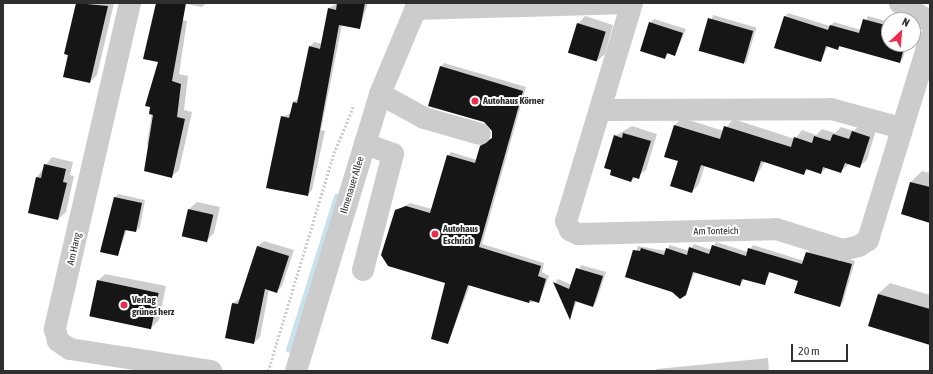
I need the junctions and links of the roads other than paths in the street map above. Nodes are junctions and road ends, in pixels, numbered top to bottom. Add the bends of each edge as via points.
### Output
1 (130, 3) edge
2 (628, 3) edge
3 (632, 3) edge
4 (900, 3) edge
5 (416, 6) edge
6 (930, 22) edge
7 (930, 38) edge
8 (380, 94) junction
9 (600, 110) junction
10 (901, 128) junction
11 (480, 134) dead end
12 (365, 144) junction
13 (363, 270) dead end
14 (211, 371) edge
15 (296, 371) edge

1 - 14 street, Am Hang via 55,329 58,340 70,349
2 - 5 street
3 - 9 street, Am Tonteich
4 - 6 street
5 - 8 street, Ilmenauer Allee
7 - 10 street, Am Tonteich
8 - 11 street via 424,118
8 - 12 street, Ilmenauer Allee
9 - 10 street via 831,109
9 - 10 street, Am Tonteich via 566,221 570,230 578,234 776,230 843,250 859,246 868,240
12 - 13 street via 393,154
12 - 15 street, Ilmenauer Allee

